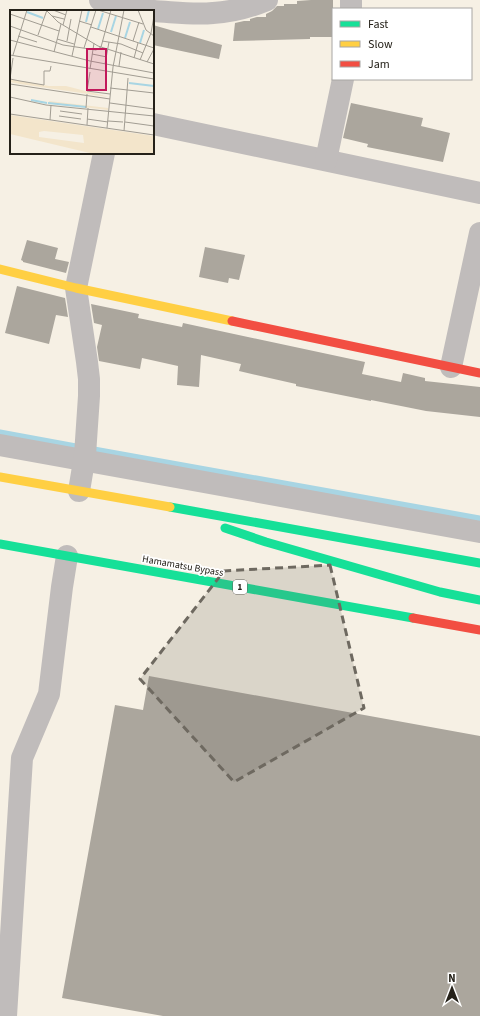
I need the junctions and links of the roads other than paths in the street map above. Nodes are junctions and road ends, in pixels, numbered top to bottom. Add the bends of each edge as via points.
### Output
1 (100, 0) edge
2 (267, 0) edge
3 (142, 9) edge
4 (154, 10) edge
5 (154, 10) edge
6 (343, 80) edge
7 (154, 124) edge
8 (104, 154) edge
9 (326, 160) junction
10 (480, 193) edge
11 (480, 233) edge
12 (0, 269) edge
13 (76, 288) junction
14 (451, 367) junction
15 (480, 373) edge
16 (0, 445) edge
17 (84, 460) junction
18 (0, 477) edge
19 (79, 491) junction
20 (148, 503) junction
21 (480, 532) edge
22 (0, 544) edge
23 (67, 556) junction
24 (480, 563) edge
25 (480, 600) edge
26 (480, 630) edge
27 (6, 1016) edge

1 - 3 street
2 - 5 street via 235,10 212,13
3 - 4 street
6 - 9 street
7 - 9 street
8 - 13 street
9 - 10 street
11 - 14 street
12 - 13 main road
13 - 14 main road
13 - 17 street via 89,379
14 - 15 main road
16 - 17 street
17 - 19 street
17 - 21 street
18 - 19 main road
19 - 20 main road
20 - 24 main road
20 - 25 main road via 266,542 440,592
22 - 23 main road, Hamamatsu Bypass / 1
23 - 26 main road, Hamamatsu Bypass / 1
23 - 27 street via 49,694 22,758

